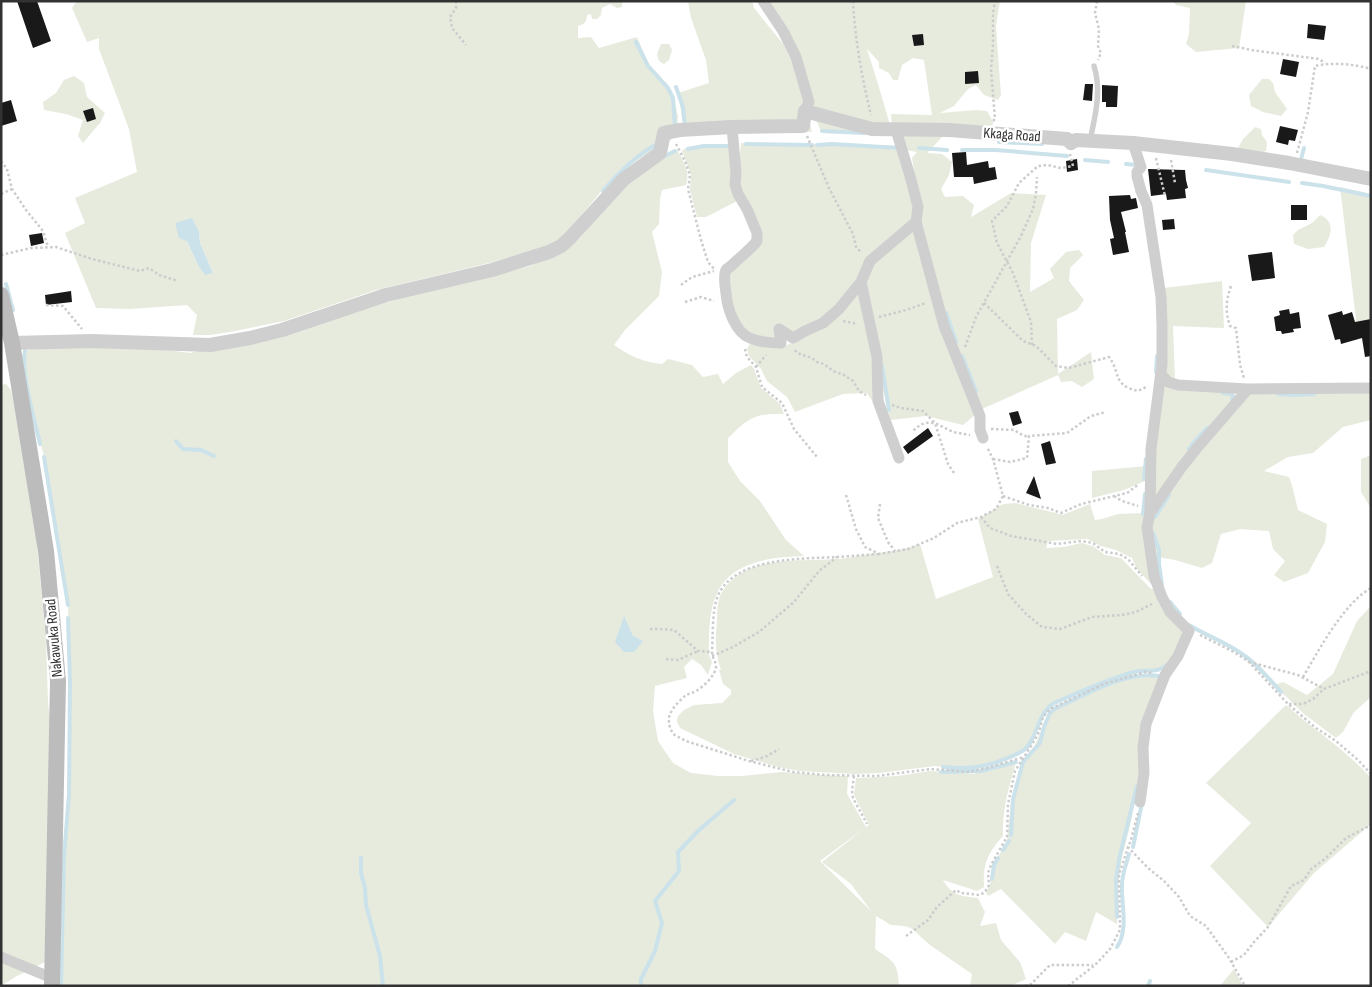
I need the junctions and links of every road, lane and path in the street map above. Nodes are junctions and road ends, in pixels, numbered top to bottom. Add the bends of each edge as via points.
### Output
1 (456, 1) edge
2 (763, 1) edge
3 (853, 1) edge
4 (995, 1) edge
5 (1097, 1) edge
6 (466, 45) dead end
7 (1232, 46) dead end
8 (1326, 64) junction
9 (1094, 66) joint
10 (1371, 69) edge
11 (804, 119) junction
12 (732, 126) junction
13 (872, 129) junction
14 (896, 130) junction
15 (667, 132) junction
16 (986, 133) junction
17 (1067, 139) junction
18 (1090, 140) junction
19 (1133, 143) junction
20 (1153, 145) junction
21 (1169, 146) junction
22 (1, 161) edge
23 (1283, 162) junction
24 (1037, 177) dead end
25 (1371, 179) edge
26 (1175, 183) dead end
27 (12, 189) junction
28 (1, 194) edge
29 (1165, 196) dead end
30 (916, 222) junction
31 (48, 247) junction
32 (1, 255) edge
33 (870, 261) junction
34 (1007, 262) junction
35 (720, 274) junction
36 (178, 281) dead end
37 (861, 282) junction
38 (681, 285) dead end
39 (1231, 286) dead end
40 (1, 295) edge
41 (936, 298) junction
42 (684, 302) dead end
43 (984, 303) junction
44 (46, 306) dead end
45 (728, 311) junction
46 (830, 317) junction
47 (874, 318) dead end
48 (872, 333) junction
49 (749, 338) junction
50 (92, 341) junction
51 (12, 343) junction
52 (1032, 345) junction
53 (792, 348) dead end
54 (959, 363) junction
55 (1160, 377) junction
56 (1371, 388) edge
57 (1248, 389) junction
58 (878, 401) junction
59 (1106, 412) dead end
60 (935, 424) junction
61 (912, 432) dead end
62 (981, 434) junction
63 (1029, 436) junction
64 (817, 457) dead end
65 (899, 458) dead end
66 (993, 459) junction
67 (954, 473) dead end
68 (1150, 481) junction
69 (846, 495) dead end
70 (1002, 496) junction
71 (1114, 496) junction
72 (880, 504) dead end
73 (1146, 511) junction
74 (981, 518) junction
75 (895, 551) junction
76 (879, 554) junction
77 (838, 557) junction
78 (997, 566) dead end
79 (1371, 588) edge
80 (1160, 593) junction
81 (650, 629) dead end
82 (1189, 631) junction
83 (698, 651) junction
84 (712, 654) junction
85 (666, 659) dead end
86 (1248, 661) junction
87 (1371, 672) edge
88 (1165, 674) junction
89 (1302, 677) junction
90 (1324, 689) junction
91 (1288, 704) junction
92 (779, 749) dead end
93 (1024, 757) junction
94 (749, 761) junction
95 (1371, 774) edge
96 (854, 776) junction
97 (1140, 802) joint
98 (867, 824) dead end
99 (1371, 825) edge
100 (1128, 847) junction
101 (906, 936) dead end
102 (1, 957) edge
103 (1231, 962) junction
104 (1095, 965) junction
105 (52, 982) edge
106 (1025, 986) edge
107 (1068, 986) edge
108 (1245, 986) edge

1 - 6 path via 450,17 452,28
2 - 11 street via 796,57 809,102
3 - 13 path via 854,27
4 - 16 path via 991,69 995,119
5 - 9 path via 1098,46 1101,52
7 - 8 path via 1320,59
8 - 10 path
8 - 23 path via 1316,66 1298,152
9 - 18 lane via 1098,78 1097,108
11 - 12 street, Kkaga Road
11 - 13 street, Kkaga Road
11 - 33 path via 829,188 853,234 856,247
12 - 15 street, Kkaga Road
12 - 35 street via 735,184 748,209 757,241
13 - 14 street, Kkaga Road
14 - 16 street, Kkaga Road
14 - 30 street via 918,207
15 - 35 path via 690,175 688,189 708,262
15 - 50 street via 660,153 624,179 569,239 549,252 492,270 386,295 282,330 225,343
16 - 17 street, Kkaga Road
17 - 18 street, Kkaga Road via 1070,142
17 - 34 path via 1073,166 1038,166 1019,183 1007,206 992,221 997,243
18 - 19 street, Kkaga Road
19 - 20 street, Kkaga Road
19 - 55 street via 1141,167 1137,176 1147,206 1161,297
20 - 21 street, Kkaga Road
20 - 29 path
21 - 23 street, Kkaga Road
21 - 26 path
22 - 27 path
23 - 25 street, Kkaga Road
24 - 34 path via 1033,209
27 - 28 path
27 - 31 path via 44,231
30 - 33 street
30 - 41 street
31 - 32 path
31 - 36 path via 140,271 149,268
33 - 37 street
34 - 43 path
34 - 52 path via 1031,322
35 - 38 path via 692,277
35 - 45 street
37 - 46 street
37 - 48 street
39 - 57 path via 1226,300 1227,317 1230,326 1236,328 1240,365
40 - 51 main road, Nakawuka Road
41 - 47 path
41 - 54 street
42 - 45 path via 701,297 715,301
43 - 52 path via 1023,341
43 - 54 path
44 - 50 path via 63,306
45 - 49 street
46 - 48 path via 856,324
46 - 49 street via 793,338 779,329 780,343
48 - 58 street via 877,357
49 - 64 path via 744,349 756,367 762,387 782,403 794,429
50 - 51 street
51 - 105 main road, Nakawuka Road via 46,551 58,681
52 - 55 path via 1056,366 1069,368 1109,357 1117,377 1127,389 1138,391
53 - 58 path via 844,375 853,381 859,392
54 - 62 street via 980,416
55 - 57 street via 1178,385
55 - 68 street
56 - 57 street
57 - 73 street via 1181,468 1169,488
58 - 60 path via 923,411
58 - 65 street
59 - 63 path via 1091,416 1067,433
60 - 61 path via 925,422
60 - 62 path via 953,432
60 - 67 path
62 - 63 path via 987,429 1014,430
62 - 66 path
63 - 66 path via 1027,458 1010,462
66 - 70 path
68 - 71 path
68 - 73 street
69 - 76 path via 864,547
70 - 71 path via 1061,513
70 - 74 path via 996,509
71 - 73 path
72 - 75 path via 878,518
73 - 80 street via 1154,576
74 - 75 path via 957,523 908,550
74 - 80 path via 990,528 1011,536 1057,544 1081,541 1105,552 1119,554 1128,559
75 - 76 path
76 - 77 path
77 - 84 path via 819,571 794,602 759,632 734,647
77 - 84 path via 782,560 758,565 730,578 716,599
78 - 80 path via 1008,594 1042,627 1060,629 1092,617 1136,612 1150,605
79 - 89 path via 1340,617
80 - 82 street via 1170,612
81 - 83 path via 674,630
82 - 86 path
82 - 88 street via 1178,656
83 - 84 path
83 - 85 path via 678,660
84 - 94 path via 714,672 697,690 680,701 670,712 668,721 673,734 686,741
86 - 89 path
86 - 91 path
87 - 90 path
88 - 93 path via 1146,672 1128,676 1050,709
88 - 97 street via 1146,724
89 - 90 path
90 - 91 path via 1303,704
91 - 95 path via 1336,741
92 - 94 path
93 - 96 path via 970,772 931,768
93 - 101 path via 1015,771 1008,804 1007,837 991,865 985,892 980,895 956,890 928,920
94 - 96 path via 793,772
96 - 98 path via 853,798
97 - 100 path
99 - 103 path via 1346,838 1311,869 1304,880 1291,886 1268,927 1244,955
100 - 103 path via 1164,881 1190,916 1206,926
100 - 104 path via 1119,874 1120,930 1110,949
102 - 105 street
103 - 108 path
104 - 106 path via 1050,965
104 - 107 path

